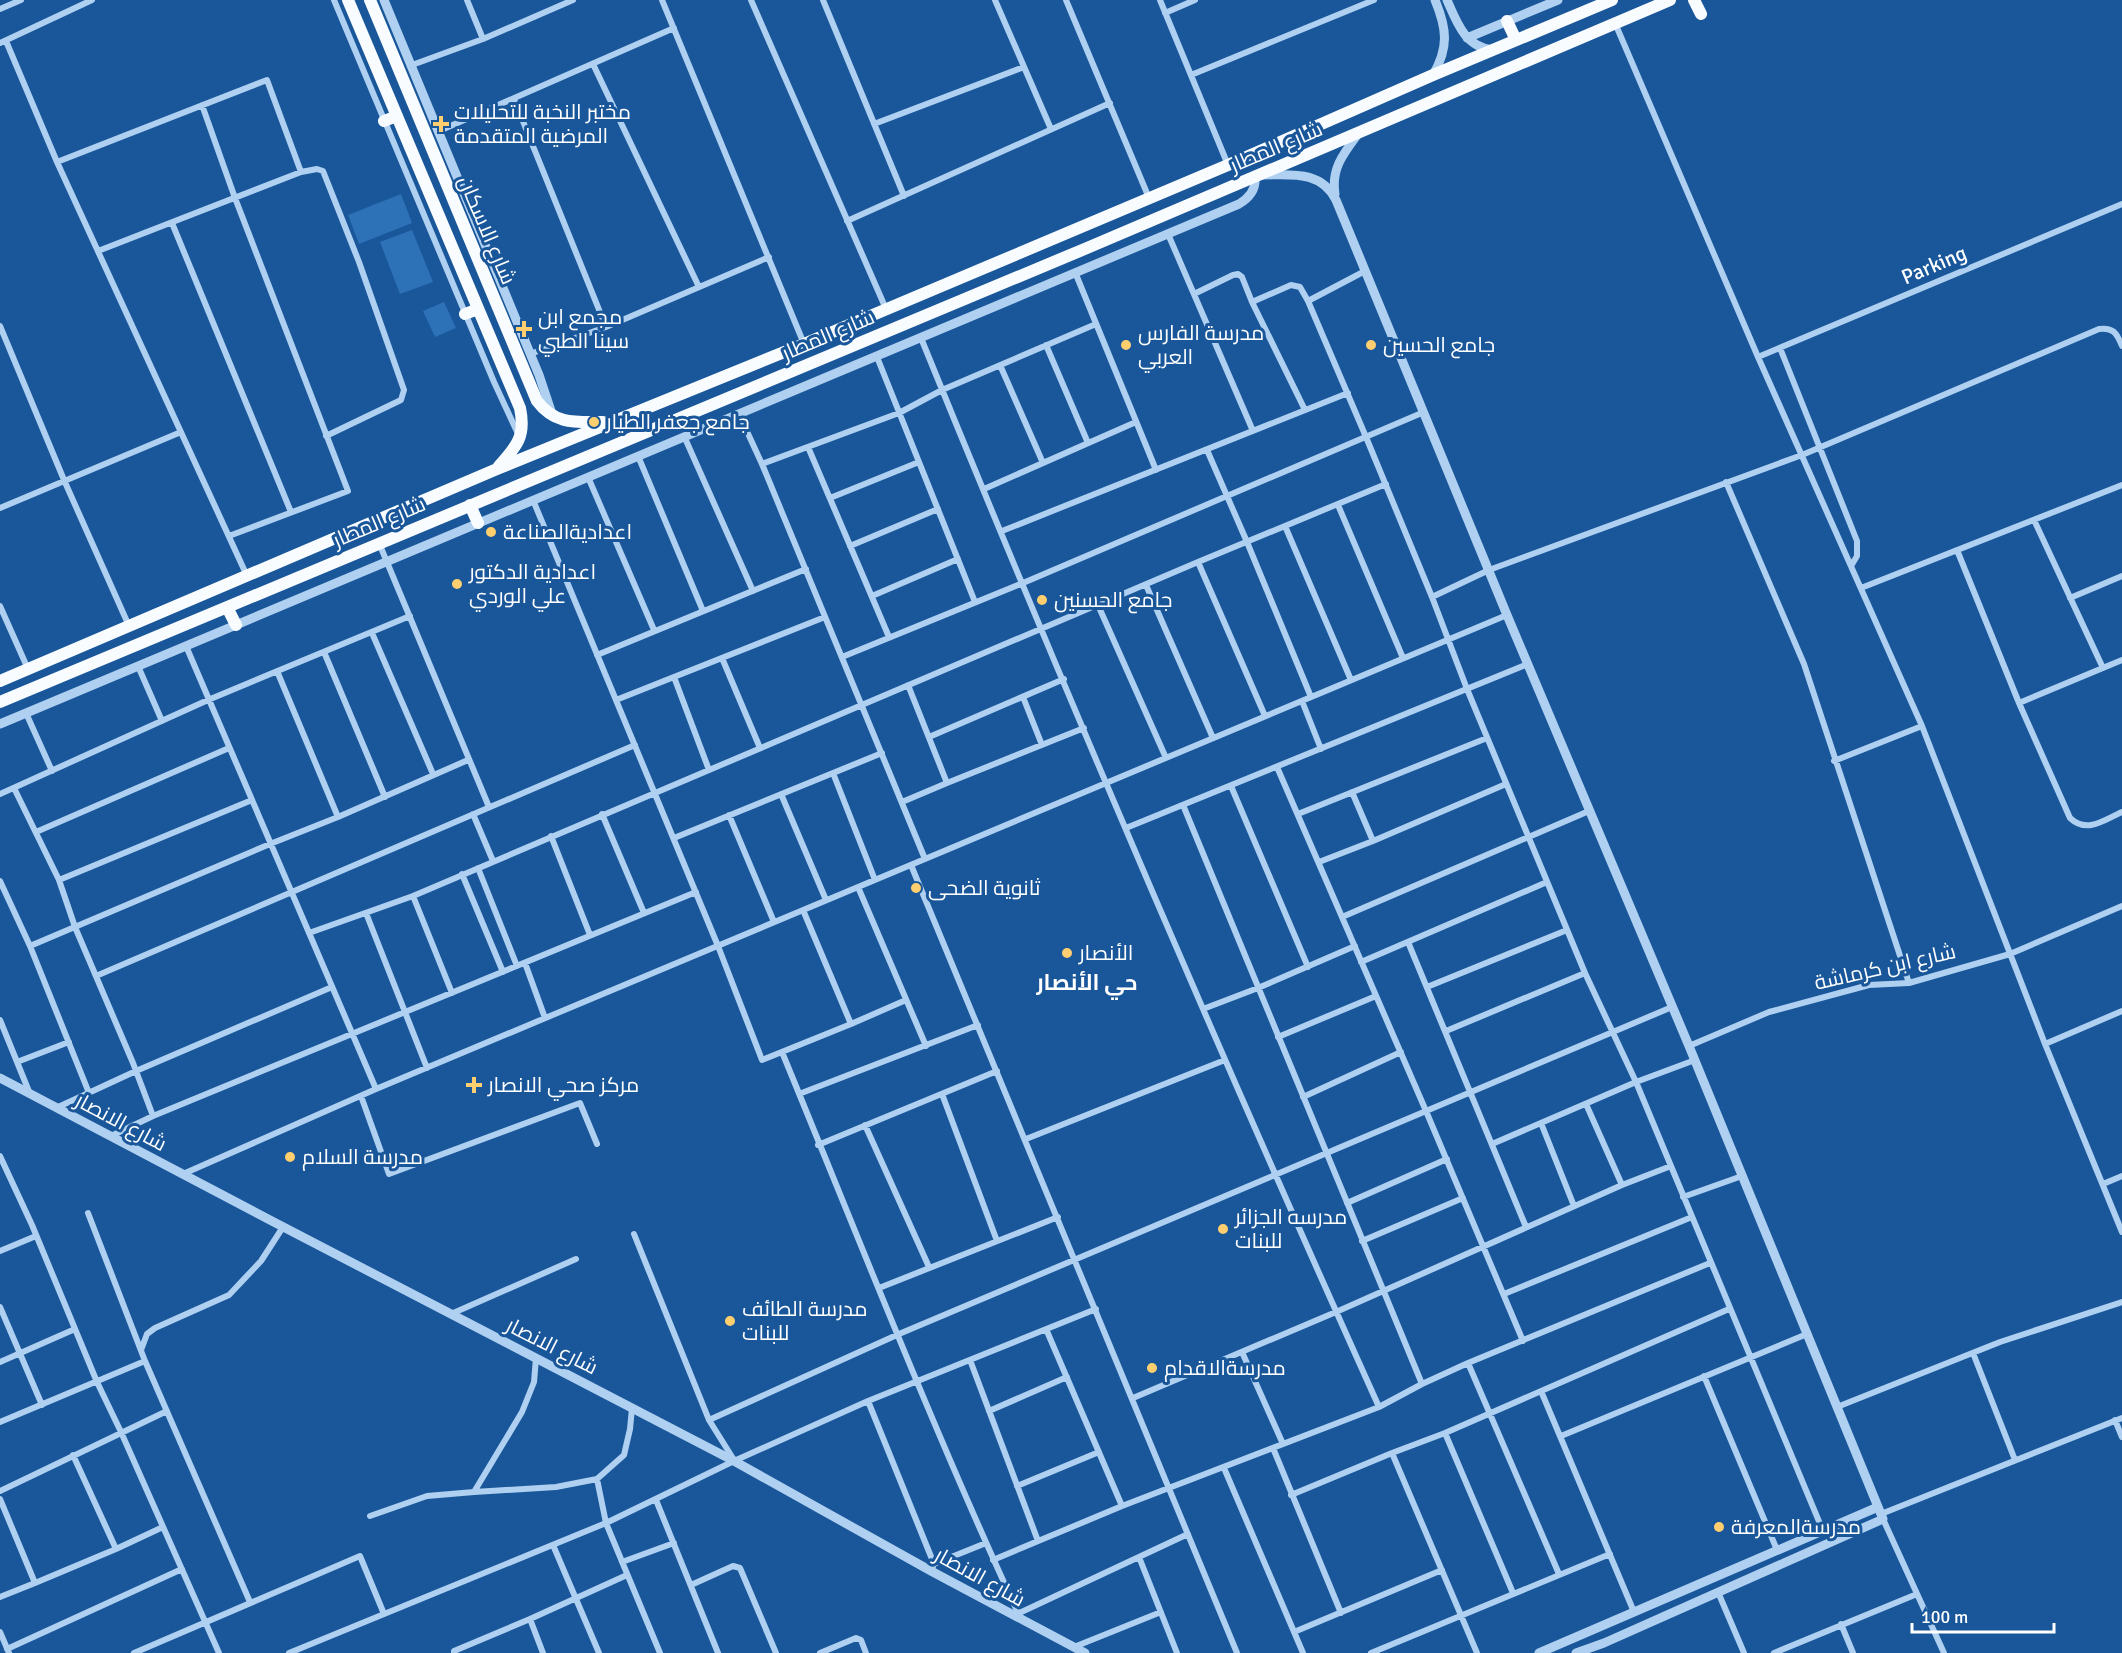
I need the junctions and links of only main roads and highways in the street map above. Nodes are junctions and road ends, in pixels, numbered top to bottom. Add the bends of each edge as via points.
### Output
1 (348, 0) edge
2 (370, 0) edge
3 (1612, 0) edge
4 (1670, 0) edge
5 (1694, 0) edge
6 (1701, 14) dead end
7 (1507, 21) road end
8 (1516, 40) junction
9 (397, 116) junction
10 (384, 121) road end
11 (1113, 213) junction
12 (1077, 229) junction
13 (1123, 233) junction
14 (1088, 249) junction
15 (478, 309) junction
16 (465, 314) road end
17 (507, 328) junction
18 (490, 338) junction
19 (517, 352) junction
20 (500, 360) junction
21 (610, 422) junction
22 (497, 469) junction
23 (470, 505) junction
24 (478, 523) road end
25 (312, 548) junction
26 (270, 565) junction
27 (321, 568) junction
28 (279, 585) junction
29 (227, 607) junction
30 (236, 625) road end
31 (0, 681) edge
32 (0, 702) edge

1 - 9 main road, شارع الاسكان
2 - 17 main road, شارع الاسكان via 451,180
3 - 8 main road, شارع المطار
4 - 13 main road, شارع المطار
5 - 6 main road
7 - 8 main road
8 - 11 main road, شارع المطار
9 - 10 main road
9 - 15 main road, شارع الاسكان
11 - 12 main road, شارع المطار
11 - 13 main road via 1113,225
12 - 14 main road via 1086,236
12 - 21 main road, شارع المطار
13 - 14 main road, شارع المطار
14 - 23 main road, شارع المطار
15 - 16 main road
15 - 18 main road, شارع الاسكان
17 - 18 main road via 500,338
17 - 19 main road, شارع الاسكان
18 - 20 main road, شارع الاسكان
19 - 20 main road via 507,352
19 - 21 main road, شارع الاسكان via 537,400 553,417 571,422
20 - 22 main road, شارع الاسكان via 523,420 520,439
21 - 22 main road, شارع المطار
22 - 25 main road, شارع المطار
23 - 24 main road
23 - 27 main road, شارع المطار
25 - 26 main road, شارع المطار
25 - 27 main road via 312,561
26 - 28 main road via 278,571
26 - 31 main road, شارع المطار
27 - 28 main road, شارع المطار
28 - 29 main road, شارع المطار
29 - 30 main road
29 - 32 main road, شارع المطار

